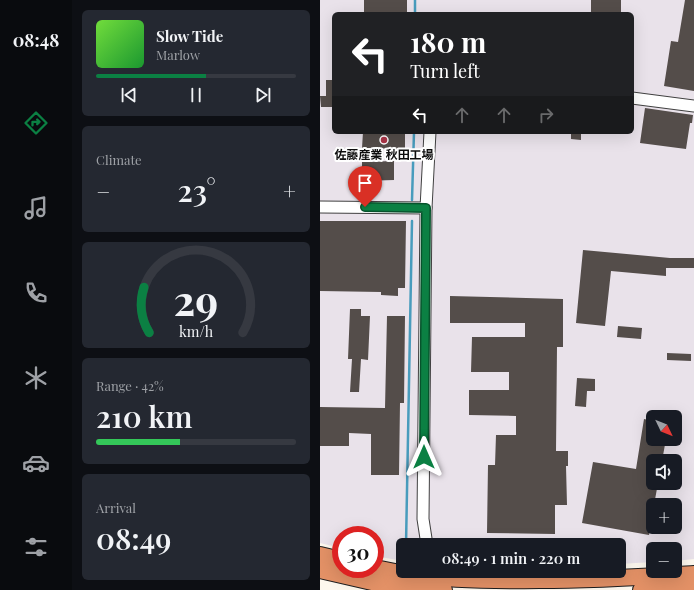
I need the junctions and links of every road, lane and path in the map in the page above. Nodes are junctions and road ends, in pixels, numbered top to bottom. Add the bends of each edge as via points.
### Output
1 (634, 98) edge
2 (694, 106) edge
3 (430, 134) edge
4 (320, 207) edge
5 (426, 208) junction
6 (426, 538) edge
7 (320, 554) edge
8 (332, 557) edge
9 (320, 570) edge
10 (384, 570) edge
11 (694, 574) edge
12 (428, 579) edge
13 (694, 585) edge
14 (444, 590) edge
15 (641, 590) edge

1 - 2 street
3 - 5 street
4 - 5 street
5 - 6 street via 423,519
7 - 8 highway
9 - 12 highway via 372,582
10 - 12 highway
11 - 12 highway via 589,580
12 - 14 highway
13 - 15 highway

